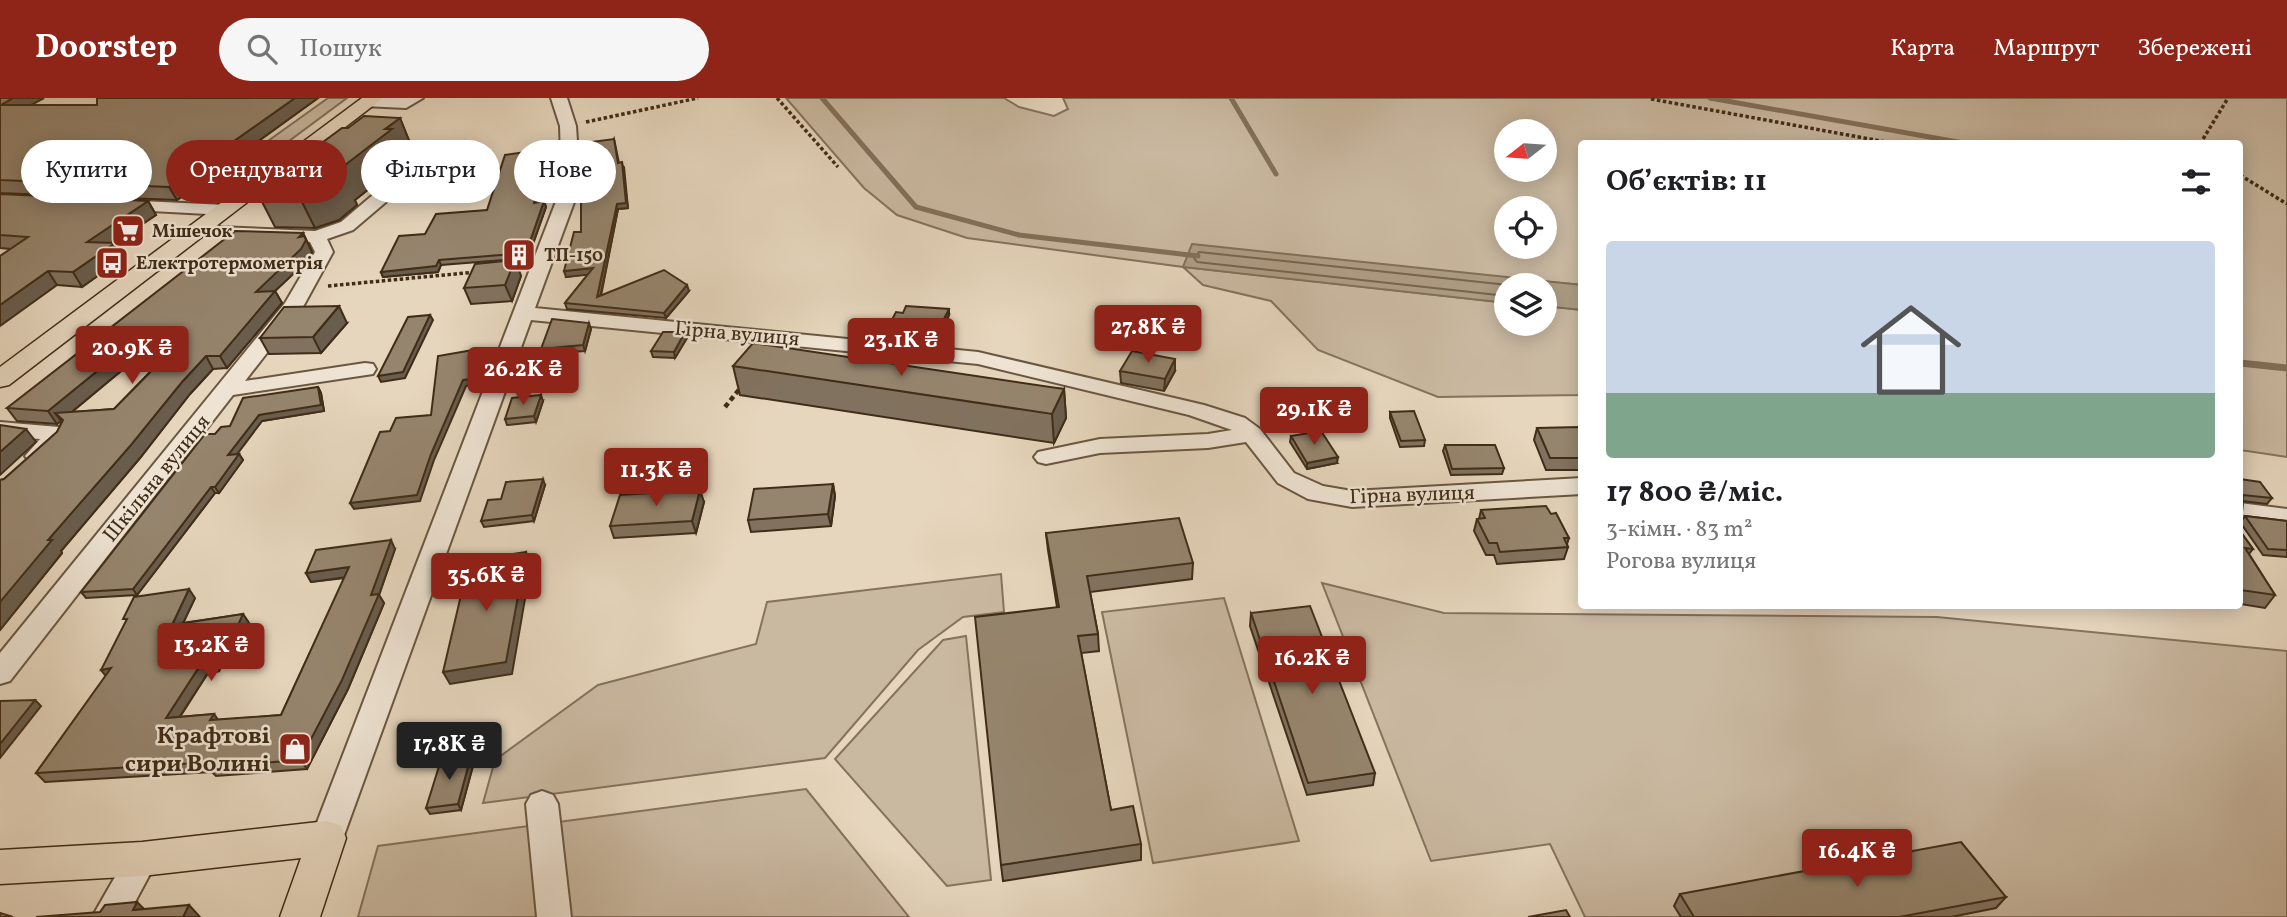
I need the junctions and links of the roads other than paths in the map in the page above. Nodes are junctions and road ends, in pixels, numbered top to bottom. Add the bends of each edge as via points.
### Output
1 (415, 98) edge
2 (559, 98) edge
3 (371, 100) edge
4 (374, 203) edge
5 (98, 204) edge
6 (226, 209) junction
7 (199, 230) junction
8 (317, 237) junction
9 (544, 265) junction
10 (477, 272) edge
11 (525, 313) junction
12 (365, 369) dead end
13 (0, 379) edge
14 (226, 390) junction
15 (0, 429) edge
16 (1252, 434) junction
17 (1046, 457) dead end
18 (16, 476) edge
19 (1578, 486) edge
20 (2243, 511) edge
21 (2287, 517) edge
22 (0, 673) edge
23 (542, 804) dead end
24 (327, 838) junction
25 (142, 859) junction
26 (0, 867) edge
27 (109, 917) edge
28 (300, 917) edge
29 (554, 917) edge

1 - 3 street via 405,103
2 - 9 street via 568,126 571,186
3 - 6 main road
4 - 8 street via 347,226
5 - 6 street
6 - 7 main road
7 - 8 street
7 - 13 main road
8 - 14 street, Шкільна вулиця via 324,252 304,289
9 - 10 street
9 - 11 street
11 - 16 street, Гірна вулиця via 978,358 1196,410 1237,423
11 - 24 street
12 - 14 street
14 - 22 street, Шкільна вулиця
15 - 18 street via 59,434
16 - 17 street via 1208,441 1100,446
16 - 19 street, Гірна вулиця via 1286,478 1317,493 1352,499
20 - 21 street
23 - 29 street
24 - 25 main road
24 - 28 main road
25 - 26 main road
25 - 27 street

